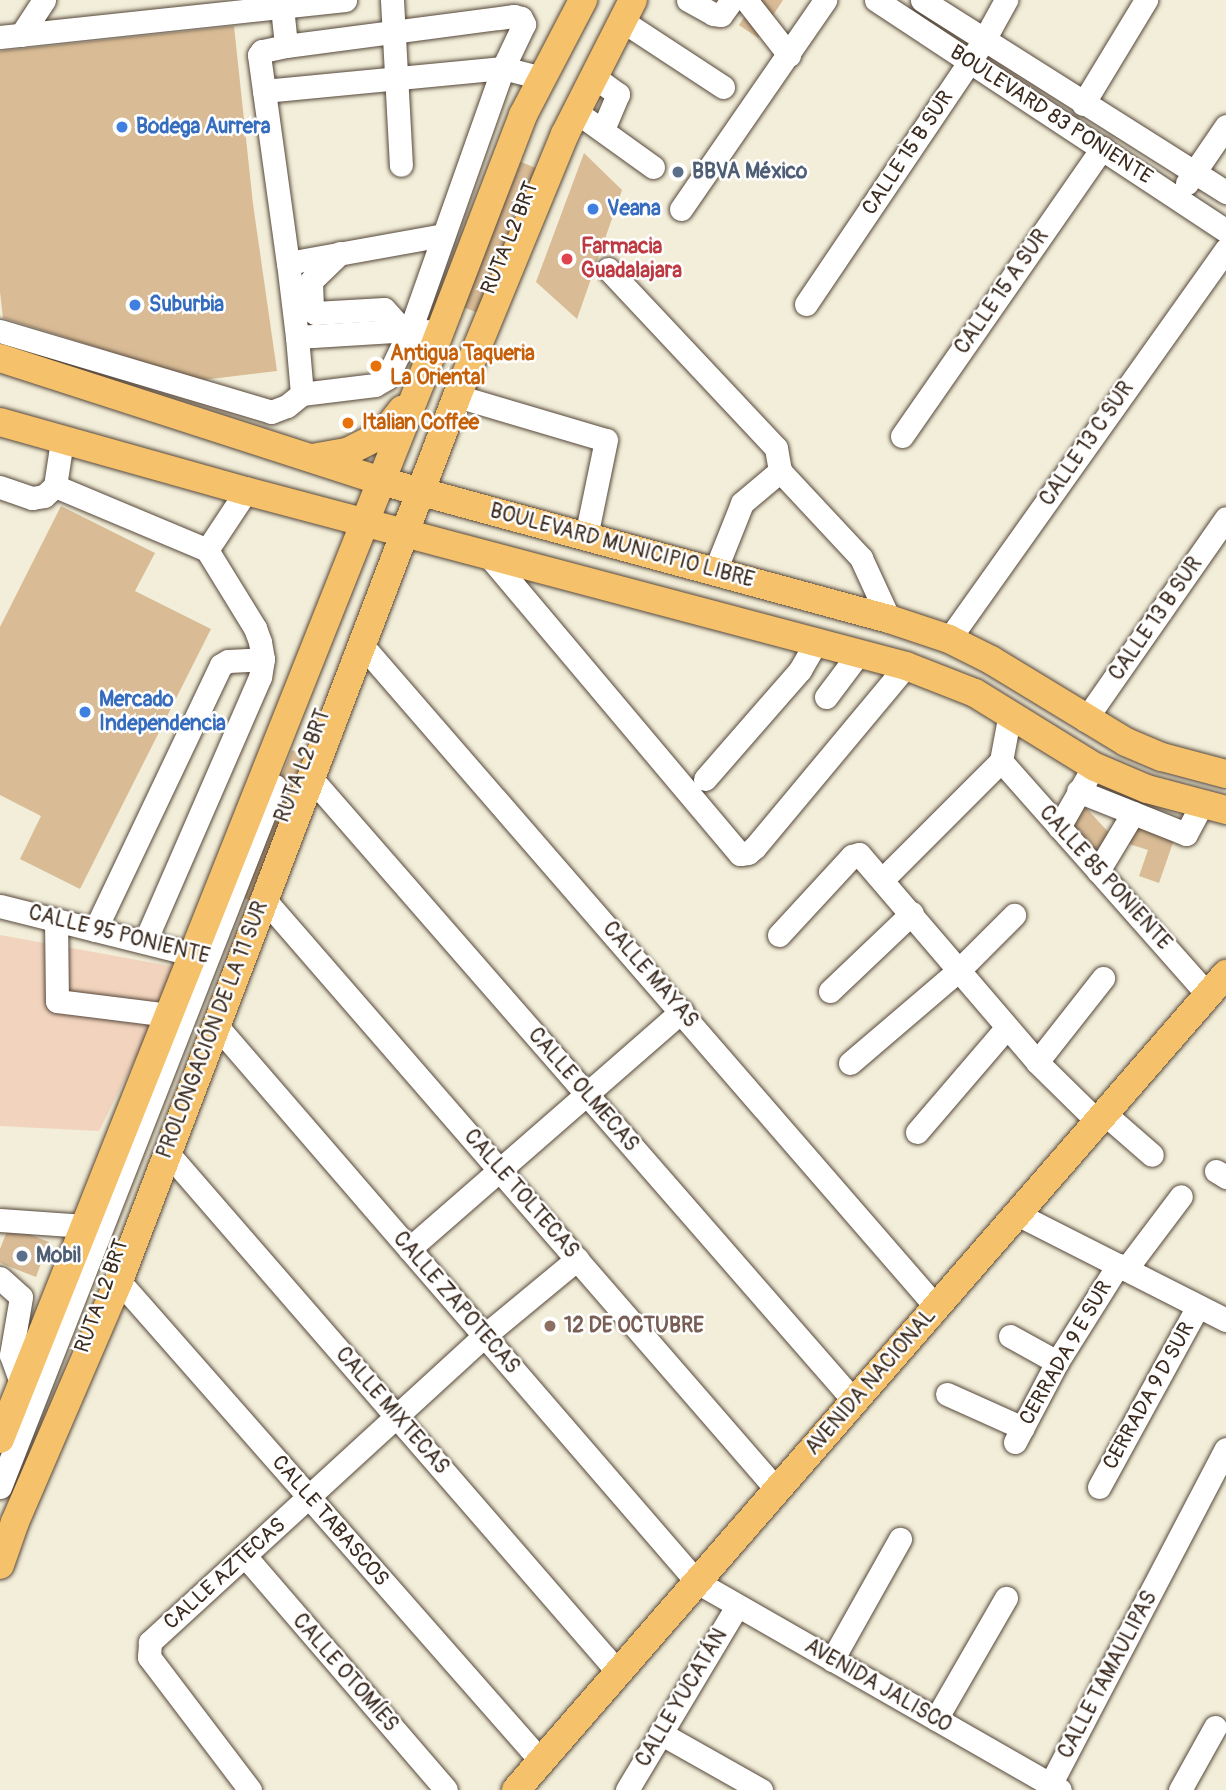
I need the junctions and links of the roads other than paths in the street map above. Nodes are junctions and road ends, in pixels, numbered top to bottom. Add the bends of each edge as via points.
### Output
1 (44, 0) edge
2 (345, 0) edge
3 (392, 0) edge
4 (583, 0) edge
5 (589, 0) edge
6 (688, 0) edge
7 (732, 0) edge
8 (746, 0) edge
9 (825, 0) edge
10 (876, 0) edge
11 (922, 0) edge
12 (1006, 0) edge
13 (1146, 0) edge
14 (282, 7) junction
15 (625, 7) edge
16 (206, 8) edge
17 (393, 32) junction
18 (10, 36) edge
19 (985, 40) junction
20 (286, 46) junction
21 (789, 55) junction
22 (970, 62) junction
23 (503, 68) junction
24 (593, 76) junction
25 (396, 79) junction
26 (542, 79) junction
27 (723, 87) dead end
28 (264, 91) junction
29 (1083, 104) junction
30 (575, 111) junction
31 (1226, 126) edge
32 (603, 130) junction
33 (1102, 148) junction
34 (401, 165) dead end
35 (653, 167) dead end
36 (1195, 173) junction
37 (1226, 192) edge
38 (1178, 198) junction
39 (681, 209) dead end
40 (1226, 231) edge
41 (444, 235) junction
42 (1226, 249) edge
43 (340, 253) junction
44 (288, 263) junction
45 (608, 269) dead end
46 (806, 304) dead end
47 (0, 331) edge
48 (407, 331) junction
49 (438, 332) junction
50 (297, 337) junction
51 (0, 358) edge
52 (60, 362) junction
53 (421, 381) junction
54 (302, 394) junction
55 (457, 396) junction
56 (0, 422) edge
57 (902, 436) dead end
58 (62, 441) junction
59 (311, 458) junction
60 (780, 471) junction
61 (55, 486) junction
62 (400, 486) junction
63 (0, 487) edge
64 (246, 491) junction
65 (1226, 518) edge
66 (384, 528) junction
67 (586, 537) junction
68 (207, 550) junction
69 (488, 555) junction
70 (715, 571) junction
71 (878, 616) junction
72 (948, 639) junction
73 (817, 641) junction
74 (362, 645) junction
75 (859, 653) junction
76 (263, 659) junction
77 (906, 666) junction
78 (826, 697) dead end
79 (1010, 713) junction
80 (1085, 720) junction
81 (1001, 761) junction
82 (1095, 767) junction
83 (1226, 774) edge
84 (312, 778) junction
85 (705, 779) dead end
86 (1079, 791) junction
87 (1214, 807) edge
88 (1133, 813) junction
89 (1059, 827) junction
90 (1098, 870) junction
91 (883, 879) junction
92 (264, 899) junction
93 (0, 906) edge
94 (912, 914) junction
95 (1014, 915) dead end
96 (56, 920) junction
97 (95, 930) junction
98 (779, 935) dead end
99 (145, 942) junction
100 (217, 960) junction
101 (959, 970) junction
102 (1103, 978) dead end
103 (1217, 984) edge
104 (830, 990) dead end
105 (682, 1012) junction
106 (169, 1015) junction
107 (215, 1024) junction
108 (1007, 1027) junction
109 (1037, 1062) junction
110 (850, 1063) dead end
111 (587, 1094) junction
112 (1102, 1118) junction
113 (917, 1132) dead end
114 (166, 1151) junction
115 (1152, 1155) dead end
116 (499, 1170) junction
117 (1181, 1196) dead end
118 (1017, 1214) junction
119 (0, 1220) edge
120 (85, 1226) junction
121 (409, 1248) junction
122 (577, 1259) junction
123 (1122, 1267) junction
124 (0, 1278) edge
125 (119, 1281) junction
126 (1198, 1306) junction
127 (936, 1307) junction
128 (1226, 1320) edge
129 (484, 1336) junction
130 (1010, 1336) dead end
131 (1057, 1362) junction
132 (22, 1385) junction
133 (947, 1394) dead end
134 (854, 1401) junction
135 (396, 1416) junction
136 (0, 1439) edge
137 (1226, 1449) edge
138 (0, 1487) edge
139 (1099, 1487) dead end
140 (777, 1490) junction
141 (309, 1497) junction
142 (0, 1537) edge
143 (900, 1539) dead end
144 (245, 1556) junction
145 (0, 1565) edge
146 (697, 1581) junction
147 (1006, 1598) dead end
148 (737, 1606) junction
149 (832, 1660) junction
150 (618, 1672) junction
151 (936, 1719) junction
152 (1215, 1727) dead end
153 (660, 1733) junction
154 (541, 1761) junction
155 (1055, 1787) edge
156 (758, 1789) edge
157 (250, 1790) edge
158 (446, 1790) edge
159 (516, 1790) edge
160 (627, 1790) edge
161 (1180, 1790) edge

1 - 18 street
2 - 14 street
3 - 17 street
4 - 26 main road
5 - 62 street, RUTA L2 BRT via 528,117
6 - 7 street via 721,15
8 - 21 street
9 - 21 street
10 - 22 street, BOULEVARD 83 PONIENTE
11 - 19 street, BOULEVARD 83 PONIENTE
12 - 19 street, CALLE 15 B SUR
13 - 29 street
14 - 16 street
14 - 20 street
15 - 24 main road
15 - 27 street
15 - 62 street, RUTA L2 BRT via 555,129
16 - 18 street
17 - 20 street
17 - 23 street via 521,18 524,24
17 - 25 street
19 - 22 street, CALLE 15 B SUR
19 - 29 street, BOULEVARD 83 PONIENTE
20 - 28 street via 261,53
21 - 39 street
22 - 33 street, BOULEVARD 83 PONIENTE
22 - 46 street, CALLE 15 B SUR
23 - 25 street
23 - 26 street
23 - 41 street
24 - 30 main road
24 - 32 street via 618,94
25 - 28 street
25 - 34 street
26 - 49 main road via 523,115
28 - 44 street
29 - 36 street, BOULEVARD 83 PONIENTE
30 - 32 street
30 - 55 main road
31 - 36 street
32 - 35 street
33 - 38 street, BOULEVARD 83 PONIENTE
33 - 57 street, CALLE 15 A SUR
36 - 37 street, BOULEVARD 83 PONIENTE
36 - 38 street
38 - 40 street, BOULEVARD 83 PONIENTE
41 - 43 street
41 - 48 street
42 - 72 street, CALLE 13 C SUR
43 - 44 street
43 - 48 street via 310,285 315,313 384,309
44 - 50 street
45 - 60 street via 776,448
47 - 52 street
48 - 49 street
48 - 50 street
48 - 54 street via 382,382
49 - 53 main road
50 - 54 street
51 - 52 main road, BOULEVARD MUNICIPIO LIBRE
52 - 54 street via 271,412
52 - 59 main road, BOULEVARD MUNICIPIO LIBRE
53 - 59 main road via 383,434 347,452
53 - 62 main road
55 - 62 main road
55 - 67 street via 606,440
56 - 58 main road, BOULEVARD MUNICIPIO LIBRE
58 - 61 street
58 - 64 main road, BOULEVARD MUNICIPIO LIBRE
59 - 62 main road, BOULEVARD MUNICIPIO LIBRE
60 - 70 street via 741,503
60 - 71 street via 861,558
61 - 63 street via 44,496 32,498
61 - 68 street
62 - 66 main road, PROLONGACIÓN DE LA 11 SUR
62 - 66 main road, PROLONGACIÓN DE LA 11 SUR
62 - 67 main road, BOULEVARD MUNICIPIO LIBRE
64 - 66 main road, BOULEVARD MUNICIPIO LIBRE
64 - 68 street
65 - 80 street, CALLE 13 B SUR
66 - 69 main road, BOULEVARD MUNICIPIO LIBRE
66 - 74 main road, PROLONGACIÓN DE LA 11 SUR
66 - 100 main road, PROLONGACIÓN DE LA 11 SUR
67 - 70 main road, BOULEVARD MUNICIPIO LIBRE
68 - 76 street via 255,628
69 - 73 main road, BOULEVARD MUNICIPIO LIBRE
69 - 77 street via 740,854 755,847
70 - 71 main road, BOULEVARD MUNICIPIO LIBRE
71 - 72 main road, BOULEVARD MUNICIPIO LIBRE
72 - 80 main road, BOULEVARD MUNICIPIO LIBRE via 1026,680
73 - 75 main road, BOULEVARD MUNICIPIO LIBRE
73 - 85 street via 800,670
74 - 84 main road, PROLONGACIÓN DE LA 11 SUR
74 - 105 street, CALLE MAYAS
75 - 77 main road, BOULEVARD MUNICIPIO LIBRE
75 - 78 street
76 - 97 street via 221,665
76 - 99 street via 260,677
77 - 79 main road, BOULEVARD MUNICIPIO LIBRE via 975,693
79 - 81 street
79 - 82 main road, BOULEVARD MUNICIPIO LIBRE
80 - 83 main road, BOULEVARD MUNICIPIO LIBRE via 1162,757
81 - 89 street, CALLE 85 PONIENTE
81 - 91 street
82 - 86 street
82 - 87 main road, BOULEVARD MUNICIPIO LIBRE via 1147,789
84 - 92 main road, PROLONGACIÓN DE LA 11 SUR
84 - 111 street, CALLE OLMECAS
86 - 88 street
86 - 89 street
87 - 88 street via 1187,834
88 - 90 street
89 - 90 street, CALLE 85 PONIENTE
90 - 103 street, CALLE 85 PONIENTE
91 - 94 street
91 - 98 street via 859,854 852,856
92 - 100 main road, PROLONGACIÓN DE LA 11 SUR
92 - 116 street, CALLE TOLTECAS
93 - 96 street, CALLE 95 PONIENTE
94 - 101 street
94 - 104 street
95 - 101 street
96 - 97 street, CALLE 95 PONIENTE
96 - 106 street via 57,1000
97 - 99 street, CALLE 95 PONIENTE
99 - 100 street, CALLE 95 PONIENTE
100 - 106 main road, PROLONGACIÓN DE LA 11 SUR
100 - 107 main road, PROLONGACIÓN DE LA 11 SUR
100 - 138 street, RUTA L2 BRT
100 - 142 street, RUTA L2 BRT via 193,1051 58,1415
101 - 108 street
101 - 110 street
102 - 109 street
103 - 112 main road, AVENIDA NACIONAL
105 - 111 street
105 - 127 street, CALLE MAYAS
106 - 120 main road, PROLONGACIÓN DE LA 11 SUR
107 - 114 main road, PROLONGACIÓN DE LA 11 SUR
107 - 121 street, CALLE ZAPOTECAS
108 - 109 street
108 - 113 street
109 - 112 street
111 - 116 street
111 - 134 street, CALLE OLMECAS
112 - 115 street
112 - 118 main road, AVENIDA NACIONAL
114 - 125 main road, PROLONGACIÓN DE LA 11 SUR
114 - 135 street, CALLE MIXTECAS
116 - 121 street
116 - 122 street, CALLE TOLTECAS
117 - 123 street, CERRADA 9 E SUR
118 - 123 street
118 - 127 main road, AVENIDA NACIONAL
119 - 120 street
120 - 132 main road, PROLONGACIÓN DE LA 11 SUR
121 - 129 street, CALLE ZAPOTECAS
122 - 129 street, CALLE AZTECAS
122 - 140 street, CALLE TOLTECAS
123 - 126 street
123 - 131 street, CERRADA 9 E SUR
124 - 132 street via 21,1297 11,1355
125 - 141 street, CALLE TABASCOS
125 - 145 main road, PROLONGACIÓN DE LA 11 SUR
126 - 128 street
126 - 139 street, CERRADA 9 D SUR
127 - 134 main road, AVENIDA NACIONAL
129 - 135 street, CALLE AZTECAS
129 - 146 street, CALLE ZAPOTECAS
130 - 131 street
131 - 133 street, CERRADA 9 E SUR via 1019,1435
132 - 136 main road, PROLONGACIÓN DE LA 11 SUR
134 - 140 main road, AVENIDA NACIONAL
135 - 141 street, CALLE AZTECAS
135 - 150 street, CALLE MIXTECAS
137 - 155 street, CALLE TAMAULIPAS
140 - 146 main road, AVENIDA NACIONAL
141 - 144 street, CALLE AZTECAS
141 - 154 street, CALLE TABASCOS
143 - 149 street
144 - 157 street, CALLE AZTECAS via 150,1642 149,1657
144 - 158 street, CALLE OTOMÍES
146 - 148 street, AVENIDA JALISCO
146 - 150 main road, AVENIDA NACIONAL
147 - 151 street
148 - 149 street, AVENIDA JALISCO
148 - 153 street, CALLE YUCATÁN
149 - 151 street, AVENIDA JALISCO
150 - 154 main road, AVENIDA NACIONAL
151 - 155 street, AVENIDA JALISCO
152 - 161 street
153 - 156 street
153 - 160 street, CALLE YUCATÁN
154 - 159 main road, AVENIDA NACIONAL

